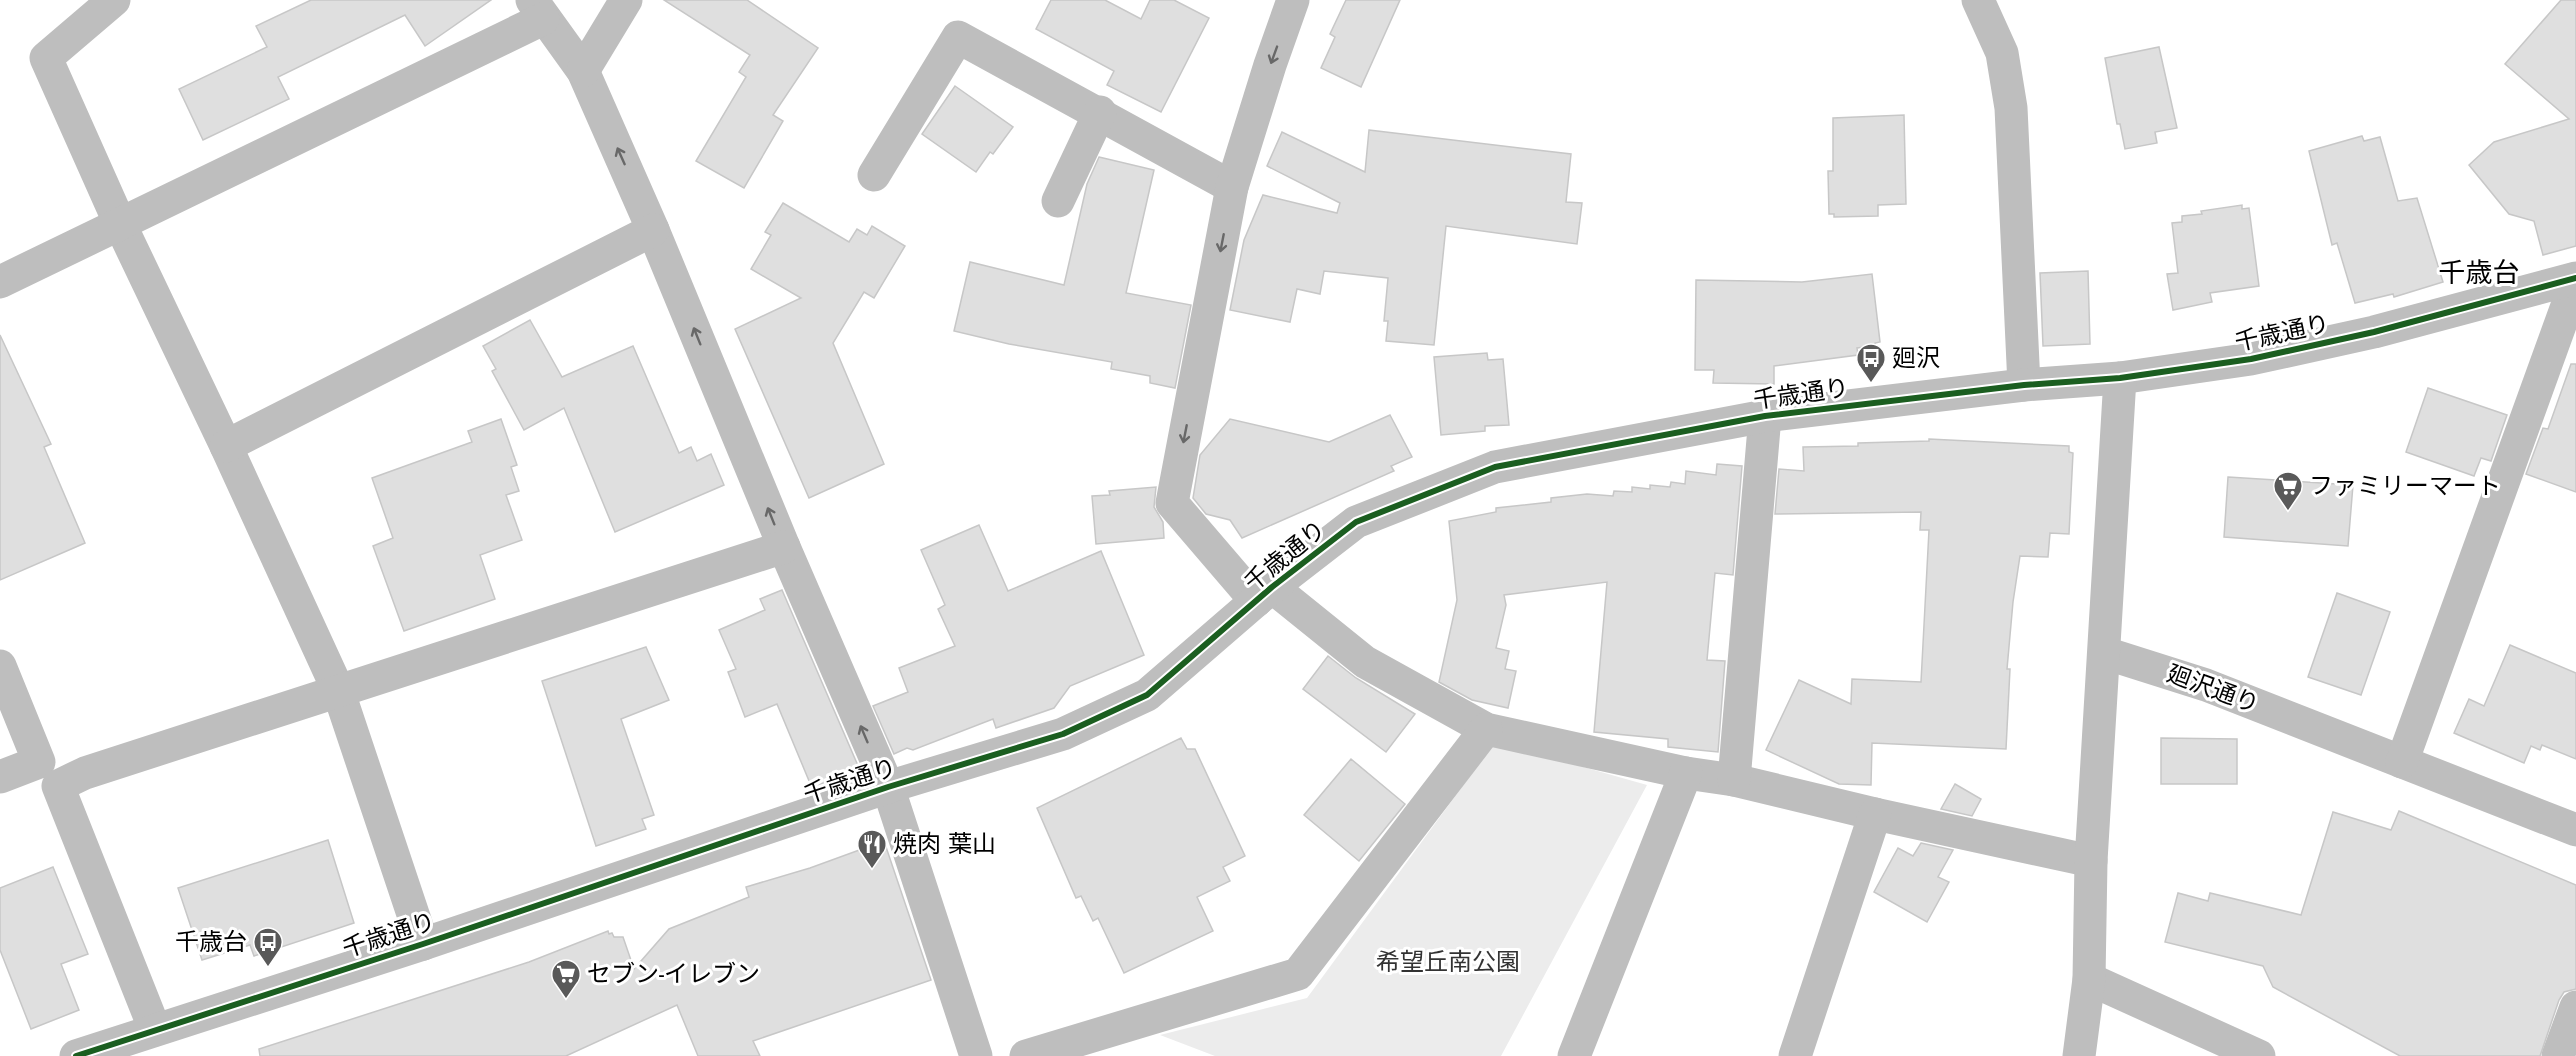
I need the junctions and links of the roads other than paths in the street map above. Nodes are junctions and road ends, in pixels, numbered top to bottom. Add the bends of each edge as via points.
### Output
1 (114, 0) edge
2 (626, 0) edge
3 (1293, 0) edge
4 (1978, 0) edge
5 (538, 9) edge
6 (583, 71) junction
7 (1100, 112) junction
8 (874, 175) dead end
9 (1232, 187) junction
10 (1058, 201) dead end
11 (120, 224) junction
12 (653, 230) junction
13 (2576, 279) edge
14 (0, 282) edge
15 (2120, 378) junction
16 (2024, 384) junction
17 (1765, 416) junction
18 (226, 446) junction
19 (784, 547) junction
20 (1264, 594) junction
21 (2105, 653) junction
22 (0, 666) edge
23 (338, 690) junction
24 (1486, 729) junction
25 (2402, 762) junction
26 (1686, 773) junction
27 (0, 777) edge
28 (1734, 780) junction
29 (888, 787) junction
30 (1875, 814) junction
31 (2576, 830) edge
32 (2091, 861) junction
33 (423, 944) junction
34 (2089, 979) junction
35 (2576, 1007) edge
36 (155, 1030) junction
37 (76, 1056) edge
38 (976, 1056) edge
39 (1026, 1056) edge
40 (1574, 1056) edge
41 (1795, 1056) edge
42 (2079, 1056) edge
43 (2259, 1056) edge
44 (2558, 1056) edge

1 - 11 street via 46,58
2 - 6 street
3 -> 9 street
4 - 16 street via 2002,53 2011,108
5 - 6 street
5 - 11 street
12 -> 6 street
7 - 8 street via 958,37
7 - 9 street
7 - 10 street
9 -> 20 street via 1172,503
11 - 14 street
11 - 18 street
12 - 18 street
19 -> 12 street
13 - 15 street, 千歳通り via 2273,354
13 - 25 street
15 - 16 street, 千歳通り
15 - 21 street
16 - 17 street, 千歳通り
17 - 20 street, 千歳通り via 1495,467 1356,522
17 - 28 street
18 - 23 street
19 - 23 street
29 -> 19 street
20 - 24 street via 1365,662
20 - 29 street, 千歳通り via 1147,695 1063,734
21 - 25 street, 廻沢通り via 2206,685
21 - 32 street
22 - 27 street via 39,762
23 - 33 street
23 - 36 street via 86,773 58,786
24 - 26 street
24 - 39 street via 1298,974
25 - 31 street, 廻沢通り
26 - 28 street
26 - 40 street
28 - 30 street
29 - 33 street, 千歳通り
29 - 38 street
30 - 32 street
30 - 41 street
32 - 34 street
33 - 36 street, 千歳通り
34 - 42 street
34 - 43 street
35 - 44 street
36 - 37 street, 千歳通り

